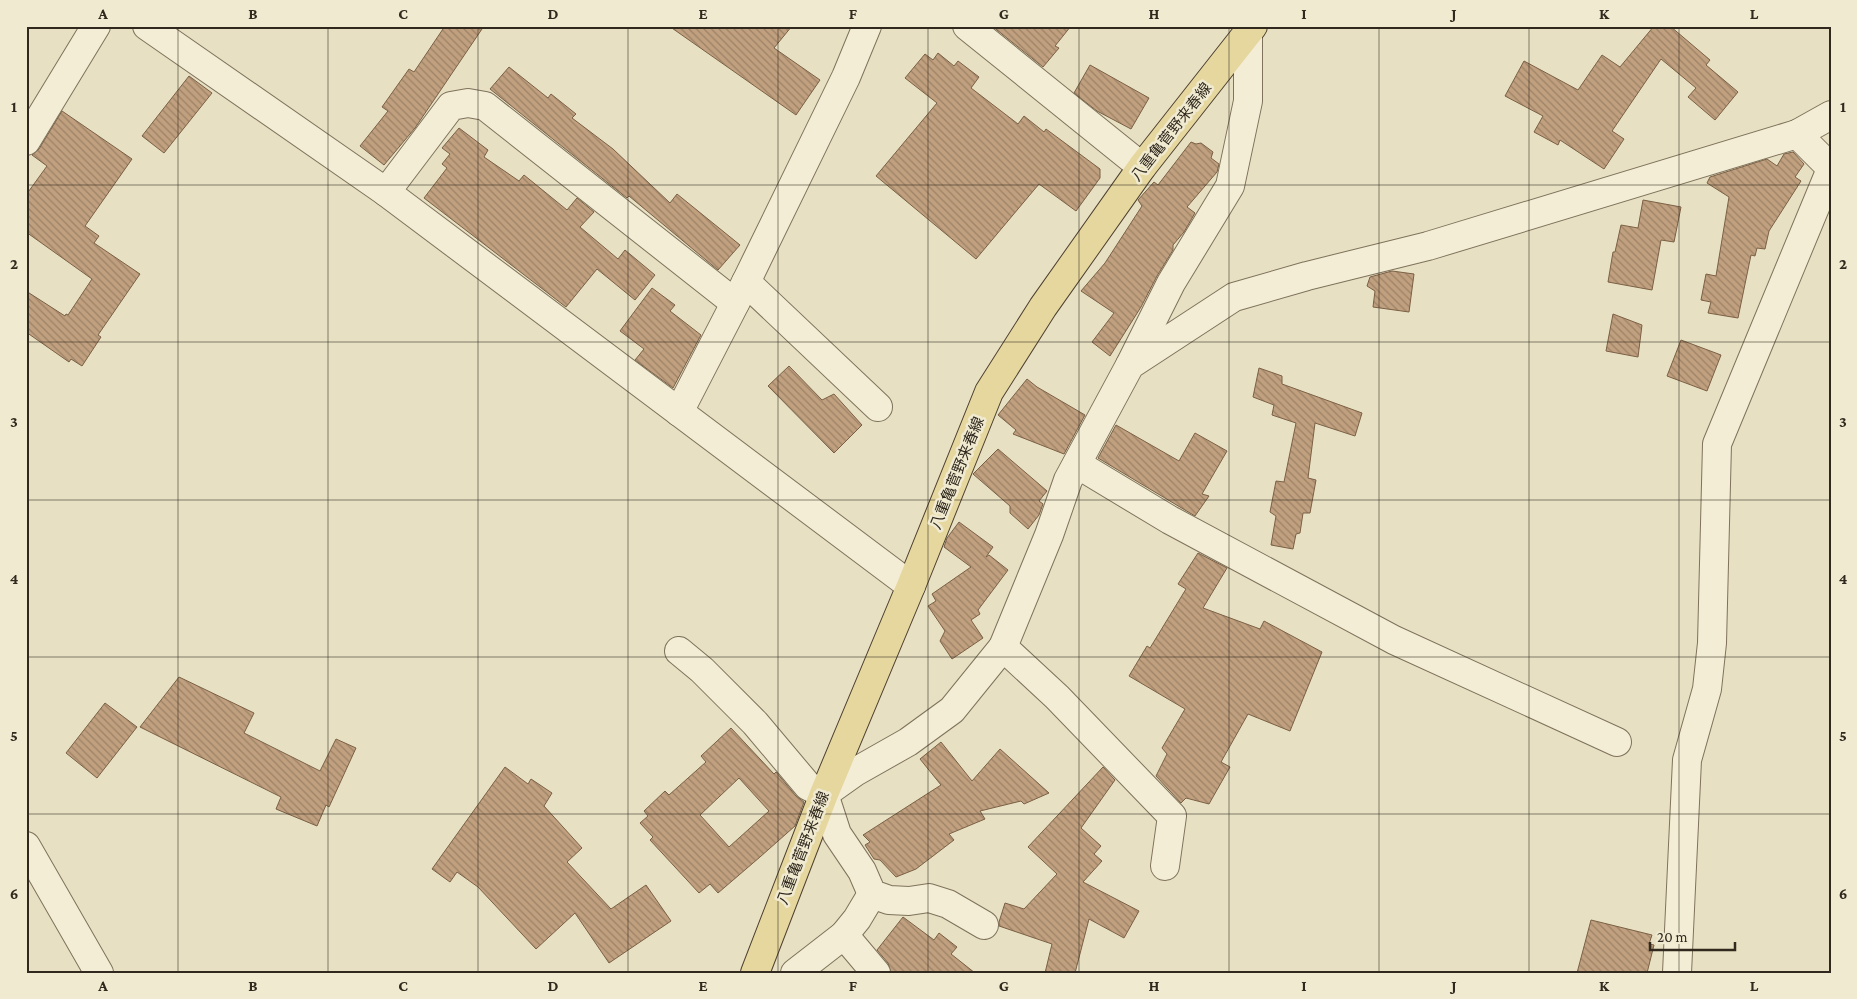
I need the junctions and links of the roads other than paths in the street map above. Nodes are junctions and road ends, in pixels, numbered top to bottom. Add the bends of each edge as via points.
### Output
1 (96, 26) edge
2 (147, 26) edge
3 (867, 26) edge
4 (968, 26) edge
5 (1251, 30) edge
6 (1831, 116) edge
7 (1797, 134) junction
8 (26, 141) edge
9 (1142, 167) junction
10 (1831, 168) edge
11 (386, 192) junction
12 (741, 293) junction
13 (1130, 365) junction
14 (878, 407) dead end
15 (679, 412) junction
16 (1077, 464) junction
17 (911, 586) junction
18 (1003, 647) junction
19 (679, 650) dead end
20 (1617, 742) dead end
21 (824, 794) junction
22 (26, 846) edge
23 (1165, 866) dead end
24 (872, 894) junction
25 (984, 925) dead end
26 (844, 934) junction
27 (98, 973) edge
28 (755, 973) edge
29 (795, 973) edge
30 (876, 973) edge
31 (1677, 973) edge

1 - 8 street
2 - 11 street
3 - 12 street via 846,77
4 - 9 street
5 - 9 main road, 八重亀菅野来春線
5 - 13 street via 1248,101 1230,186 1172,283
6 - 7 street
7 - 10 street
7 - 13 street via 1428,246 1234,297
9 - 17 main road, 八重亀菅野来春線 via 1043,307 989,392
10 - 31 street via 1717,444 1712,643 1707,689 1687,760
11 - 12 street via 451,106 468,103 486,106
11 - 15 street
12 - 14 street
12 - 15 street
13 - 16 street
15 - 17 street
16 - 18 street
16 - 20 street via 1170,520 1394,640
17 - 21 main road, 八重亀菅野来春線
18 - 21 street via 952,710 908,742
18 - 23 street via 1057,697 1172,816
19 - 21 street via 755,724 808,786
21 - 24 street via 837,834 862,871
21 - 28 main road, 八重亀菅野来春線
22 - 27 street
24 - 25 street via 889,900 930,898 948,904
24 - 26 street
26 - 29 street
26 - 30 street

